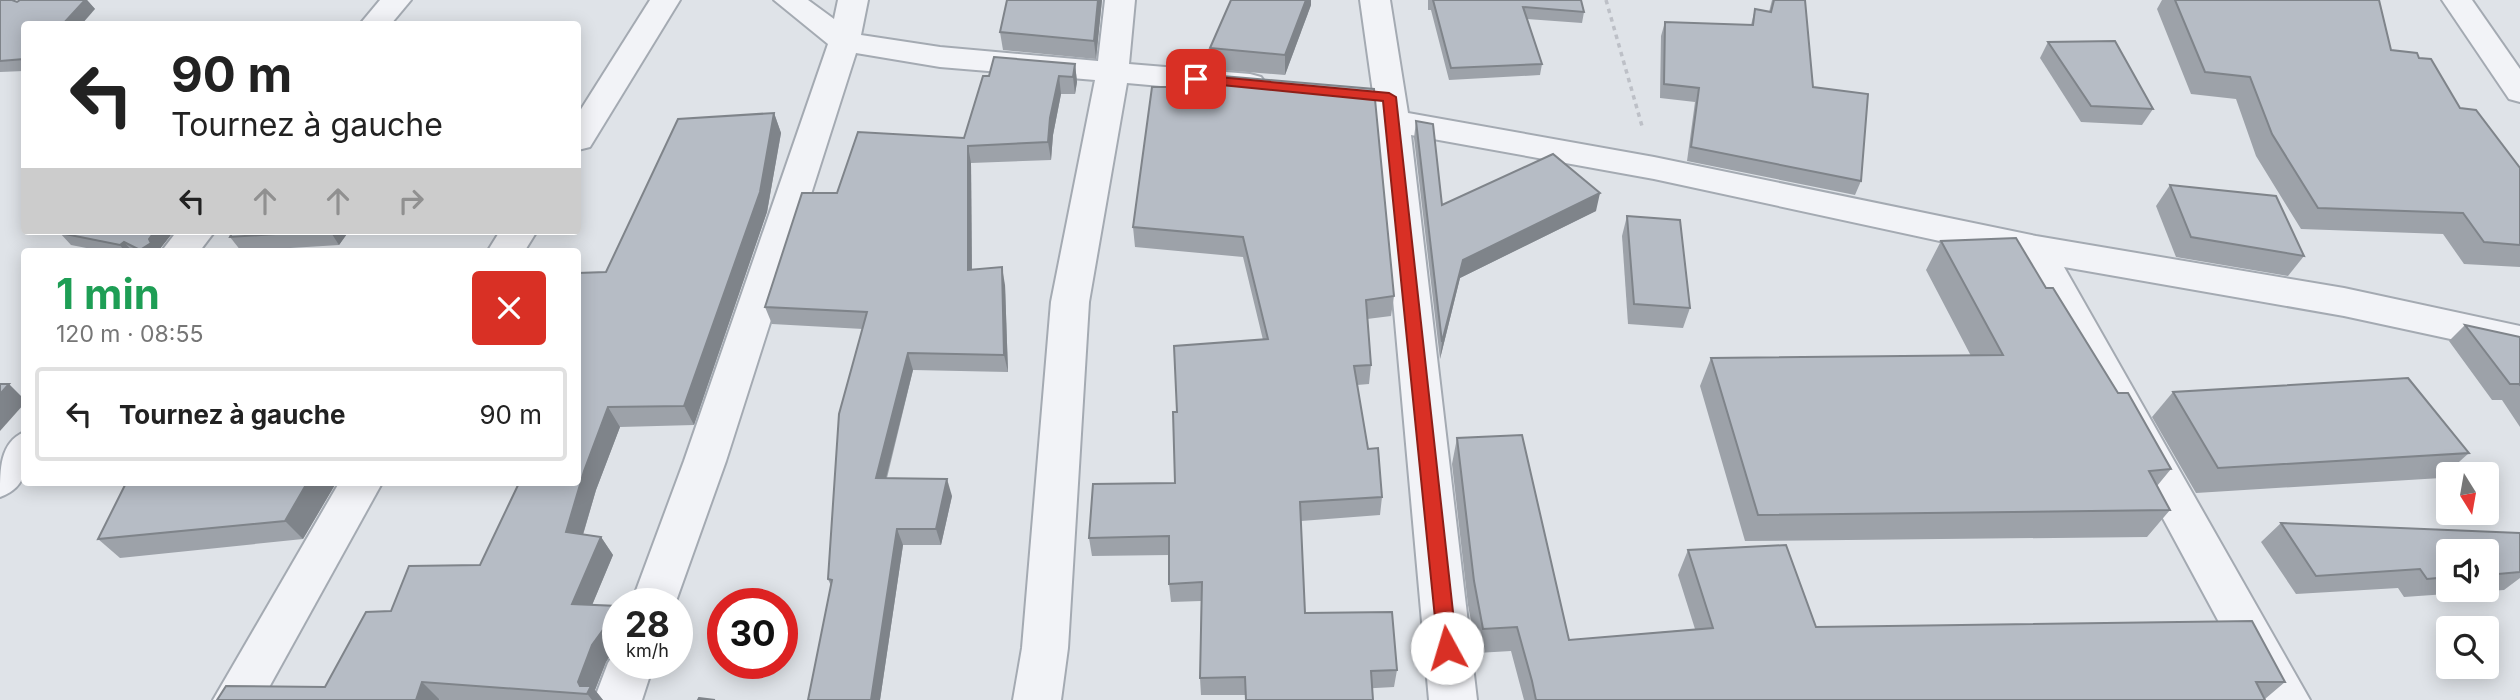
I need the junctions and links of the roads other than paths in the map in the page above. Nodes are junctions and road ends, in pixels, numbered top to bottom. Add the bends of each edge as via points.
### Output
1 (396, 0) edge
2 (665, 0) edge
3 (789, 0) edge
4 (853, 0) edge
5 (1120, 0) edge
6 (1375, 0) edge
7 (2457, 0) edge
8 (377, 21) edge
9 (844, 42) junction
10 (1113, 71) junction
11 (1279, 87) edge
12 (2520, 92) edge
13 (1381, 104) junction
14 (581, 133) edge
15 (2036, 249) junction
16 (2520, 340) edge
17 (21, 452) edge
18 (0, 480) edge
19 (359, 486) edge
20 (659, 588) edge
21 (625, 679) edge
22 (237, 700) edge
23 (618, 700) edge
24 (1037, 700) edge
25 (1453, 700) edge
26 (2287, 700) edge

1 - 8 street
2 - 14 street
3 - 9 street
4 - 9 street
5 - 10 street
6 - 13 street
7 - 12 street
9 - 10 street via 940,57
9 - 20 street
10 - 11 street
10 - 24 street via 1070,302 1045,648
13 - 15 street
13 - 25 street
15 - 16 street via 2344,302
15 - 26 street
17 - 18 street
19 - 22 street
21 - 23 street

